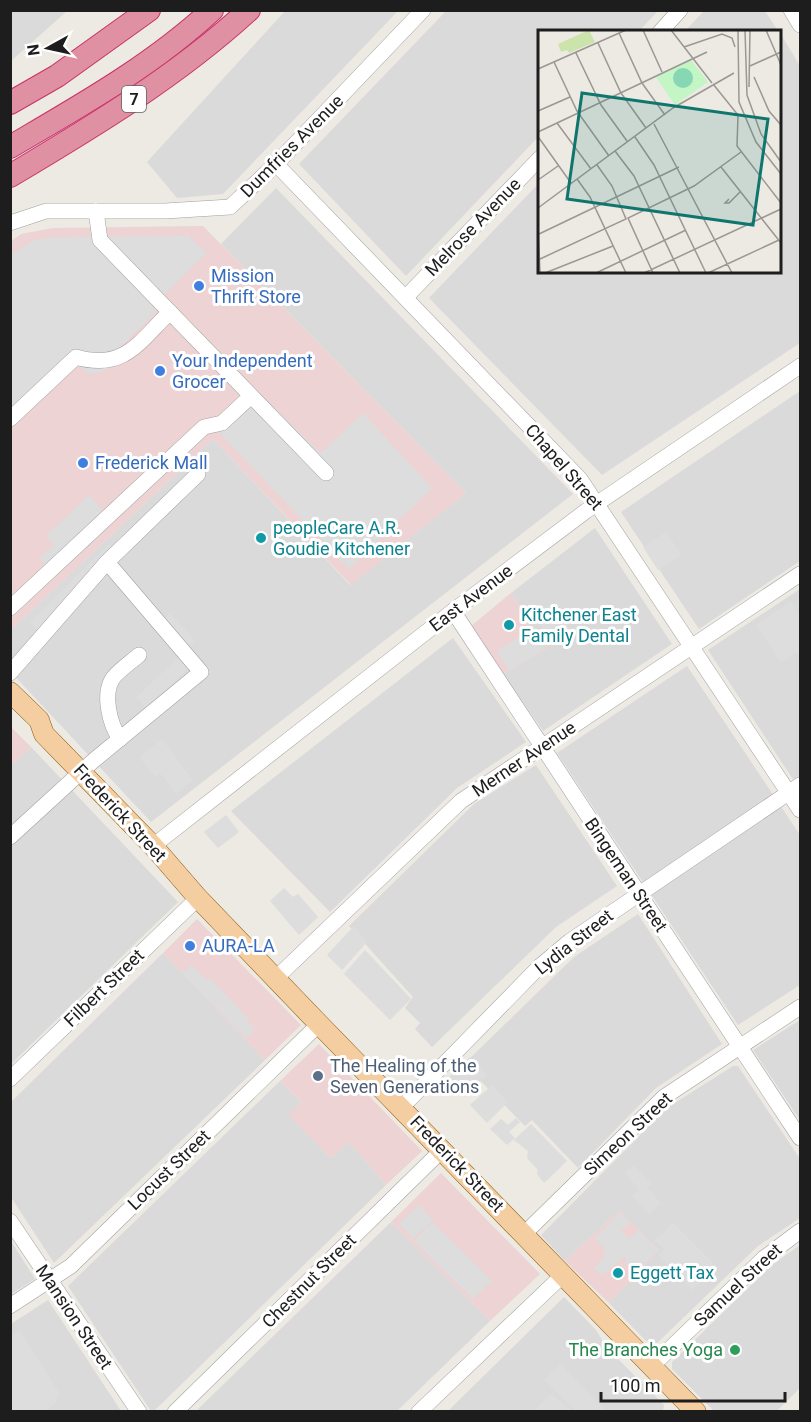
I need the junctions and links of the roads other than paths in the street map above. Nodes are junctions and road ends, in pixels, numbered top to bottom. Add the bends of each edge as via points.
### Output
1 (149, 10) edge
2 (212, 10) edge
3 (249, 10) edge
4 (423, 10) edge
5 (680, 10) edge
6 (791, 10) edge
7 (801, 25) edge
8 (662, 30) edge
9 (57, 76) junction
10 (10, 92) edge
11 (10, 103) edge
12 (10, 147) edge
13 (538, 160) edge
14 (276, 164) junction
15 (10, 176) edge
16 (96, 211) junction
17 (16, 220) edge
18 (406, 297) junction
19 (170, 312) junction
20 (801, 366) edge
21 (251, 396) junction
22 (10, 419) edge
23 (326, 473) dead end
24 (198, 474) dead end
25 (598, 502) junction
26 (107, 562) junction
27 (801, 574) edge
28 (10, 608) edge
29 (453, 611) junction
30 (692, 648) junction
31 (139, 655) dead end
32 (10, 673) edge
33 (10, 692) edge
34 (10, 709) edge
35 (44, 734) junction
36 (120, 739) junction
37 (541, 747) junction
38 (81, 772) junction
39 (795, 789) edge
40 (801, 810) edge
41 (10, 837) edge
42 (153, 846) junction
43 (639, 892) junction
44 (198, 898) junction
45 (275, 979) junction
46 (801, 1006) edge
47 (319, 1024) junction
48 (740, 1047) junction
49 (10, 1079) edge
50 (402, 1107) junction
51 (801, 1138) edge
52 (443, 1149) junction
53 (10, 1221) edge
54 (801, 1231) edge
55 (525, 1233) junction
56 (564, 1274) junction
57 (49, 1280) junction
58 (10, 1306) edge
59 (652, 1366) junction
60 (688, 1409) edge
61 (139, 1412) edge
62 (175, 1412) edge
63 (419, 1412) edge

1 - 9 highway
2 - 12 highway via 174,43 79,107
3 - 15 highway, 7 via 181,67 107,119
4 - 14 street, Dumfries Avenue
5 - 8 street
6 - 7 street
9 - 10 highway
9 - 11 highway
13 - 18 street, Melrose Avenue
14 - 16 street, Dumfries Avenue via 230,207
14 - 18 street, Chapel Street
16 - 17 street, Dumfries Avenue via 46,211
16 - 19 street via 99,240
18 - 25 street, Chapel Street
19 - 21 street
19 - 22 street via 123,357 96,363 76,357
20 - 25 street, East Avenue
21 - 23 street
21 - 28 street via 222,423 204,427
24 - 26 street
25 - 29 street, East Avenue
25 - 30 street, Chapel Street
26 - 32 street
26 - 36 street via 201,672
27 - 30 street, Merner Avenue
29 - 37 street, Bingeman Street
29 - 42 street, East Avenue
30 - 37 street, Merner Avenue
30 - 39 street, Chapel Street
31 - 36 street via 112,679 112,727
33 - 35 main road, Frederick Street via 39,720
34 - 35 main road, Frederick Street via 29,729
35 - 38 main road, Frederick Street
36 - 38 street
37 - 43 street, Bingeman Street
37 - 45 street, Merner Avenue via 461,801
38 - 41 street
38 - 42 main road, Frederick Street
39 - 40 street, Chapel Street
39 - 43 street, Lydia Street
42 - 44 main road, Frederick Street
43 - 48 street, Bingeman Street
43 - 50 street, Lydia Street via 539,967
44 - 45 main road, Frederick Street
44 - 49 street, Filbert Street
45 - 47 main road, Frederick Street
46 - 48 street, Simeon Street
47 - 50 main road, Frederick Street
47 - 57 street, Locust Street via 71,1266
48 - 51 street, Bingeman Street
48 - 55 street, Simeon Street via 664,1097
50 - 52 main road, Frederick Street
52 - 55 main road, Frederick Street
52 - 62 street, Chestnut Street
53 - 57 street, Mansion Street
54 - 59 street, Samuel Street via 764,1258
55 - 56 main road, Frederick Street
56 - 59 main road, Frederick Street
56 - 63 street
57 - 58 street, Locust Street
57 - 61 street, Mansion Street
59 - 60 main road, Frederick Street

